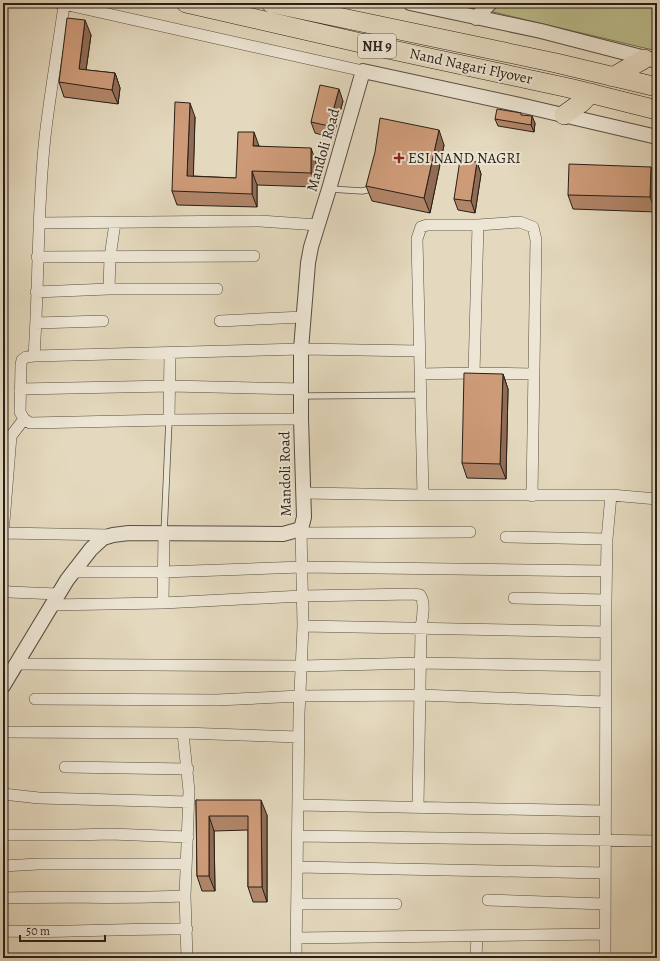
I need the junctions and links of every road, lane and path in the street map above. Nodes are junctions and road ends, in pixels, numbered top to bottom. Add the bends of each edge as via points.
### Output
1 (186, 3) edge
2 (271, 3) edge
3 (410, 3) edge
4 (490, 3) edge
5 (61, 4) edge
6 (476, 18) junction
7 (650, 60) edge
8 (363, 71) junction
9 (613, 77) junction
10 (657, 87) edge
11 (591, 93) junction
12 (657, 110) edge
13 (564, 115) junction
14 (657, 137) edge
15 (373, 178) edge
16 (330, 188) junction
17 (39, 223) junction
18 (114, 223) junction
19 (318, 224) junction
20 (478, 225) junction
21 (37, 256) junction
22 (254, 256) dead end
23 (110, 257) junction
24 (217, 288) dead end
25 (109, 289) junction
26 (36, 292) junction
27 (303, 317) junction
28 (103, 321) dead end
29 (220, 321) dead end
30 (36, 323) junction
31 (301, 349) junction
32 (420, 351) junction
33 (170, 353) junction
34 (34, 356) junction
35 (474, 373) junction
36 (420, 374) junction
37 (533, 374) junction
38 (170, 386) junction
39 (20, 389) junction
40 (301, 392) junction
41 (421, 395) junction
42 (24, 419) junction
43 (301, 419) junction
44 (169, 420) junction
45 (303, 493) junction
46 (423, 495) junction
47 (532, 496) junction
48 (611, 496) junction
49 (657, 498) edge
50 (301, 531) junction
51 (470, 532) dead end
52 (164, 533) junction
53 (3, 534) edge
54 (113, 535) junction
55 (506, 537) dead end
56 (607, 539) junction
57 (302, 567) junction
58 (606, 570) junction
59 (73, 572) junction
60 (163, 572) junction
61 (3, 590) edge
62 (302, 596) junction
63 (514, 598) dead end
64 (55, 600) junction
65 (606, 600) junction
66 (163, 603) junction
67 (303, 626) junction
68 (421, 628) junction
69 (606, 632) junction
70 (420, 663) junction
71 (15, 664) junction
72 (302, 666) junction
73 (605, 666) junction
74 (3, 686) edge
75 (420, 695) junction
76 (300, 696) junction
77 (35, 699) dead end
78 (605, 702) junction
79 (3, 732) edge
80 (183, 733) junction
81 (299, 737) junction
82 (65, 767) dead end
83 (188, 769) junction
84 (3, 794) edge
85 (189, 802) junction
86 (298, 805) junction
87 (418, 807) junction
88 (605, 811) junction
89 (3, 835) edge
90 (298, 836) junction
91 (188, 837) junction
92 (605, 840) junction
93 (657, 840) edge
94 (186, 864) junction
95 (3, 866) edge
96 (297, 867) junction
97 (605, 873) junction
98 (185, 896) junction
99 (3, 898) edge
100 (488, 900) dead end
101 (297, 904) junction
102 (396, 904) dead end
103 (605, 904) junction
104 (187, 929) junction
105 (3, 930) edge
106 (605, 934) junction
107 (477, 936) junction
108 (296, 938) junction
109 (187, 958) edge
110 (296, 958) edge
111 (476, 958) edge
112 (606, 958) edge

1 - 11 highway, Nand Nagari Flyover / NH 9
2 - 9 highway, Nand Nagari Flyover / NH 9
3 - 6 street
4 - 6 street
5 - 8 street
5 - 17 street via 45,138
6 - 7 street
7 - 9 highway
8 - 13 street
8 - 16 street, Mandoli Road
9 - 10 highway, NH 9
11 - 12 highway, NH 9
11 - 13 highway
13 - 14 street
15 - 16 lane via 367,190 357,192
16 - 19 street, Mandoli Road
17 - 18 street
17 - 21 street
18 - 19 street via 260,221
18 - 23 street
19 - 27 street, Mandoli Road via 310,247
20 - 32 street via 438,224 421,227 417,239
20 - 35 street
20 - 37 street via 520,222 533,227 535,232
21 - 23 street
21 - 26 street
22 - 23 street
23 - 25 street
24 - 25 street
25 - 26 street
26 - 30 street
27 - 29 street
27 - 31 street, Mandoli Road
28 - 30 street
30 - 34 street
31 - 32 street
31 - 33 street
31 - 40 street, Mandoli Road
32 - 36 street
33 - 34 street
33 - 38 street
34 - 39 street via 22,360
35 - 36 street
35 - 37 street
36 - 41 street
37 - 47 street
38 - 39 street
38 - 40 street
38 - 44 street
39 - 42 street via 20,412
40 - 41 lane
40 - 43 street, Mandoli Road
41 - 46 street
42 - 44 street via 30,423
42 - 53 street via 11,436
43 - 44 street
43 - 45 street, Mandoli Road
44 - 52 lane
45 - 46 street
45 - 50 street, Mandoli Road via 304,517
46 - 47 street
47 - 48 street
48 - 49 street
48 - 56 street
50 - 51 street
50 - 52 street, Mandoli Road via 283,534
50 - 57 street
52 - 54 street, Mandoli Road
52 - 60 street
53 - 54 street
54 - 59 street, Mandoli Road via 103,538
55 - 56 street
56 - 58 street
57 - 58 street
57 - 60 street
57 - 62 street
58 - 65 street
59 - 60 street
59 - 64 street, Mandoli Road
60 - 66 street
61 - 64 street
62 - 66 street
62 - 67 street
62 - 68 street via 420,595 423,604
63 - 65 street
64 - 66 street
64 - 71 street, Mandoli Road
65 - 69 street
67 - 68 street
67 - 72 street
68 - 69 street
68 - 70 street
69 - 73 street
70 - 72 street
70 - 73 street
70 - 75 street
71 - 72 street
71 - 74 street, Mandoli Road
72 - 76 street
73 - 78 street
75 - 76 street
75 - 78 street
75 - 87 street
76 - 77 street via 217,700
76 - 81 street
78 - 88 street
79 - 80 street
80 - 81 street
80 - 83 street
81 - 86 street
82 - 83 street
83 - 85 street
84 - 85 street via 39,798
85 - 91 street
86 - 87 street
86 - 90 street
87 - 88 street
88 - 92 street
89 - 91 street via 110,834
90 - 92 street
90 - 96 street
91 - 94 street
92 - 93 street
92 - 97 street
94 - 95 street
94 - 98 street
96 - 97 street
96 - 101 street
97 - 103 street
98 - 99 street
98 - 104 street
100 - 103 street
101 - 102 street
101 - 108 street
103 - 106 street
104 - 105 street via 39,932
104 - 109 street
106 - 107 street
106 - 112 street
107 - 108 street
107 - 111 street
108 - 110 street

